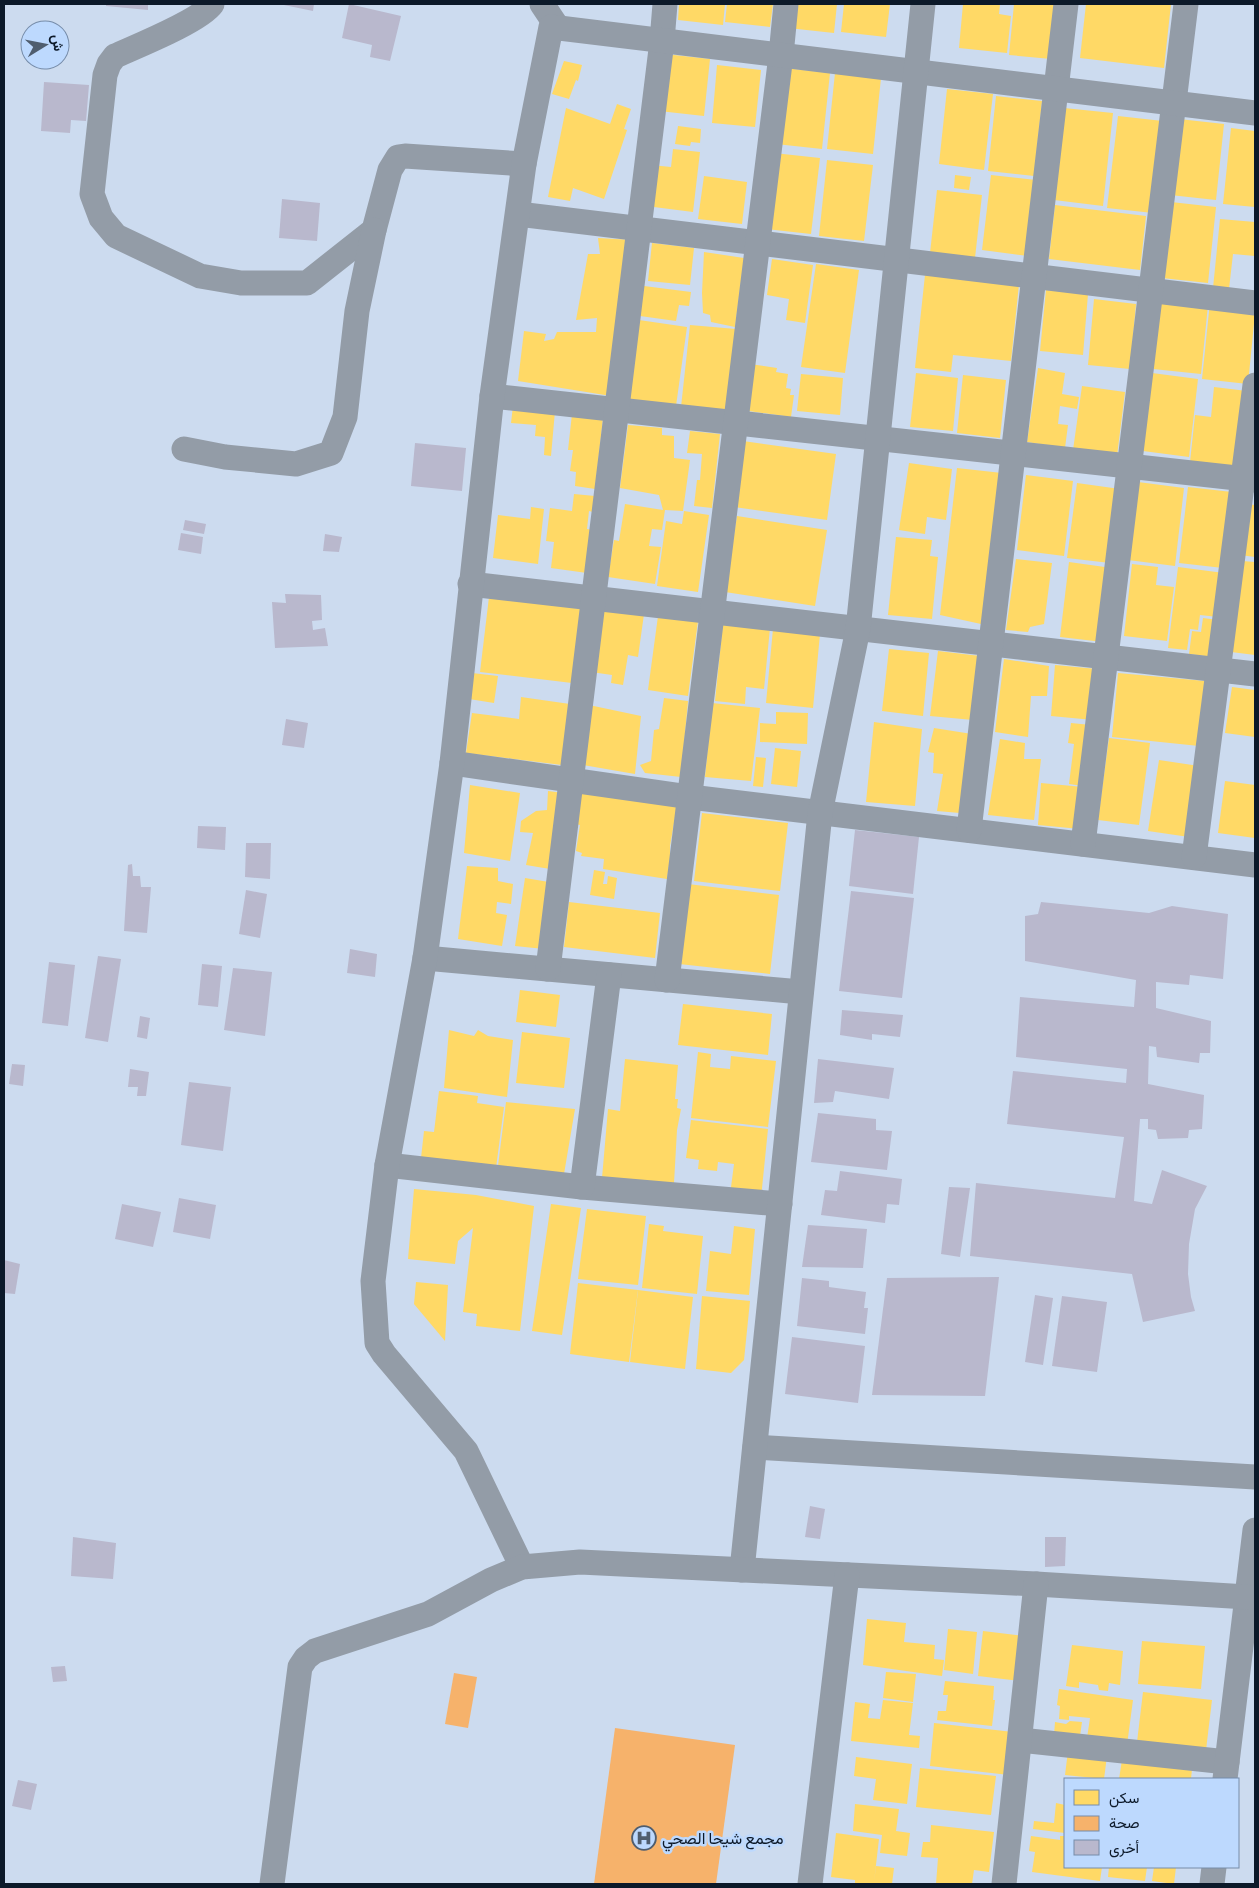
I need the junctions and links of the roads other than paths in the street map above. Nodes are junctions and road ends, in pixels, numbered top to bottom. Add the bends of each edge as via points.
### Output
1 (212, 4) edge
2 (542, 4) edge
3 (665, 4) edge
4 (786, 4) edge
5 (923, 4) edge
6 (1066, 4) edge
7 (1186, 4) edge
8 (558, 28) junction
9 (662, 41) junction
10 (781, 55) junction
11 (916, 72) junction
12 (1056, 89) junction
13 (1174, 104) junction
14 (1255, 113) edge
15 (524, 164) junction
16 (518, 214) junction
17 (638, 228) junction
18 (374, 230) junction
19 (758, 243) junction
20 (896, 260) junction
21 (1034, 276) junction
22 (1151, 291) junction
23 (1255, 304) edge
24 (1255, 385) edge
25 (492, 396) junction
26 (616, 410) junction
27 (736, 423) junction
28 (878, 439) junction
29 (184, 449) dead end
30 (1014, 454) junction
31 (1129, 466) junction
32 (1249, 479) edge
33 (470, 584) junction
34 (593, 598) junction
35 (713, 612) junction
36 (858, 628) junction
37 (991, 644) junction
38 (1106, 657) junction
39 (1218, 670) junction
40 (1255, 674) edge
41 (452, 763) junction
42 (571, 781) junction
43 (690, 797) junction
44 (820, 812) junction
45 (969, 830) junction
46 (1083, 844) junction
47 (1194, 857) junction
48 (1255, 865) edge
49 (425, 958) junction
50 (548, 969) junction
51 (609, 975) junction
52 (667, 980) junction
53 (802, 992) junction
54 (387, 1165) junction
55 (582, 1187) junction
56 (780, 1204) junction
57 (754, 1447) junction
58 (1255, 1477) edge
59 (1255, 1530) edge
60 (522, 1567) junction
61 (742, 1570) junction
62 (847, 1575) junction
63 (1036, 1584) junction
64 (1247, 1597) junction
65 (1020, 1740) junction
66 (1226, 1771) edge
67 (1214, 1868) edge
68 (272, 1884) edge
69 (810, 1884) edge
70 (1004, 1884) edge
71 (1212, 1884) edge

1 - 18 street via 192,20 115,56 109,64 92,194 101,218 116,236 200,276 241,284 307,283
2 - 8 street
3 - 9 street
4 - 10 street
5 - 11 street
6 - 12 street
7 - 13 street
8 - 9 street
8 - 15 street via 551,27 549,34
9 - 10 street
9 - 17 street
10 - 11 street
10 - 19 street
11 - 12 street
11 - 20 street
12 - 13 street
12 - 21 street
13 - 14 street
13 - 22 street
15 - 16 street
15 - 18 street via 398,157 390,170
16 - 17 street
16 - 25 street
17 - 19 street
17 - 26 street
18 - 29 street via 357,310 345,417 331,453 296,464
19 - 20 street
19 - 27 street
20 - 21 street
20 - 28 street
21 - 22 street
21 - 30 street
22 - 23 street
22 - 31 street
24 - 32 street
25 - 26 street
25 - 33 street
26 - 27 street
26 - 34 street
27 - 28 street
27 - 35 street
28 - 30 street
28 - 36 street
30 - 31 street
30 - 37 street
31 - 32 street
31 - 38 street
32 - 39 street
33 - 34 street
33 - 41 street
34 - 35 street
34 - 42 street
35 - 36 street
35 - 43 street
36 - 37 street
36 - 44 street
37 - 38 street
37 - 45 street
38 - 39 street
38 - 46 street
39 - 40 street
39 - 47 street
41 - 42 street
41 - 49 street
42 - 43 street
42 - 50 street
43 - 44 street
43 - 52 street
44 - 45 street
44 - 53 street
45 - 46 street
46 - 47 street
47 - 48 street
49 - 50 street
49 - 54 street
50 - 51 street
51 - 52 street
51 - 55 street
52 - 53 street
53 - 56 street
54 - 55 street
54 - 60 street via 373,1281 377,1343 466,1451
55 - 56 street
56 - 57 street
57 - 58 street
57 - 61 street
59 - 64 street
60 - 61 street via 580,1562
60 - 68 street via 428,1614 315,1651 306,1658 300,1667
61 - 62 street
62 - 63 street
62 - 69 street
63 - 64 street
63 - 65 street
64 - 66 street
65 - 66 street
65 - 70 street
67 - 71 street

